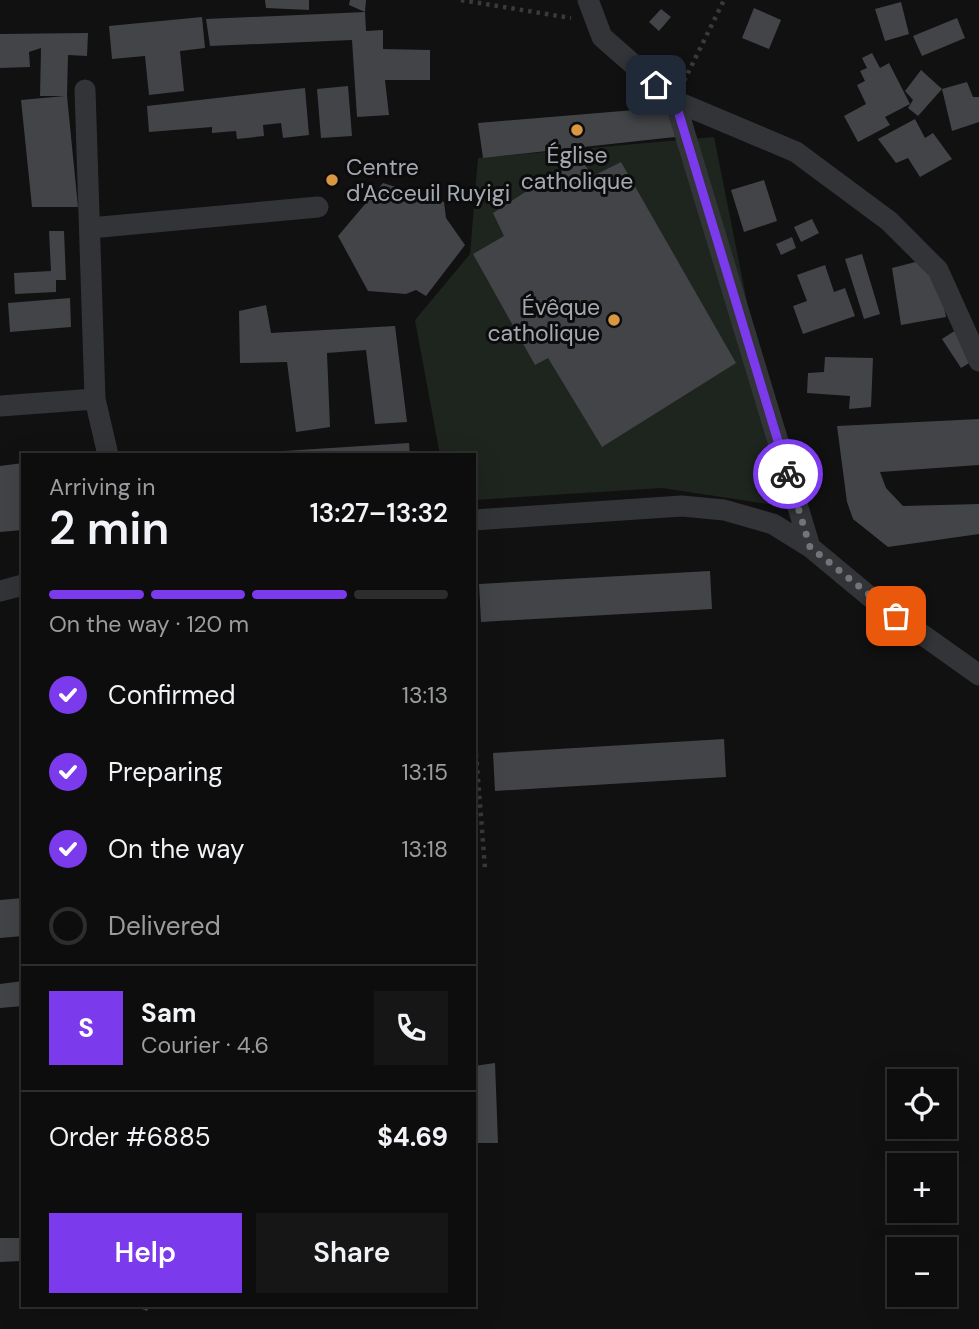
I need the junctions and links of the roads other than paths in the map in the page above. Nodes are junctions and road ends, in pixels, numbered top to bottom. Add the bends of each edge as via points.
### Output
1 (588, 0) edge
2 (85, 90) dead end
3 (675, 101) junction
4 (318, 207) dead end
5 (90, 228) junction
6 (979, 361) edge
7 (96, 399) junction
8 (0, 406) edge
9 (108, 453) edge
10 (476, 520) edge
11 (810, 547) junction
12 (21, 586) edge
13 (0, 591) edge
14 (979, 675) edge

1 - 3 street via 602,37
2 - 5 street
3 - 6 street via 796,152 889,221 938,270
3 - 11 street
4 - 5 street
5 - 7 street
7 - 8 street
7 - 9 street
10 - 11 street via 682,506 724,510 773,524
11 - 14 street via 875,601
12 - 13 street

